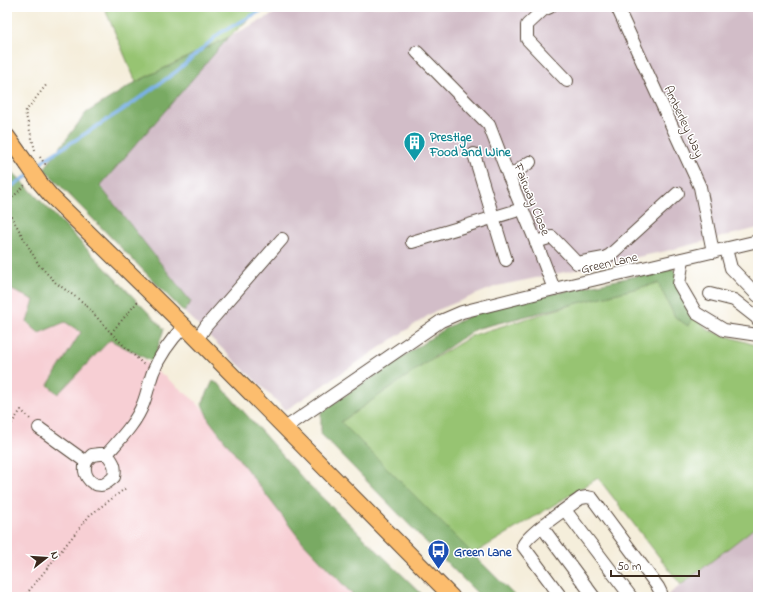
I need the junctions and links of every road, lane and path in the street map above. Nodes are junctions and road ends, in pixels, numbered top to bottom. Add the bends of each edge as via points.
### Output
1 (550, 7) edge
2 (617, 7) edge
3 (417, 52) dead end
4 (567, 81) dead end
5 (47, 84) dead end
6 (7, 136) edge
7 (474, 154) dead end
8 (32, 160) junction
9 (530, 162) dead end
10 (45, 164) dead end
11 (509, 177) junction
12 (34, 182) junction
13 (678, 193) dead end
14 (7, 203) edge
15 (7, 209) edge
16 (522, 209) junction
17 (493, 218) junction
18 (282, 239) dead end
19 (758, 241) edge
20 (412, 242) dead end
21 (536, 242) junction
22 (726, 249) junction
23 (713, 252) junction
24 (683, 259) junction
25 (506, 260) dead end
26 (554, 289) junction
27 (148, 291) junction
28 (710, 294) dead end
29 (758, 296) edge
30 (758, 320) edge
31 (184, 326) junction
32 (111, 333) junction
33 (758, 336) edge
34 (197, 340) junction
35 (154, 371) junction
36 (39, 428) joint
37 (285, 428) junction
38 (7, 430) edge
39 (108, 454) junction
40 (86, 462) junction
41 (126, 488) dead end
42 (565, 510) junction
43 (542, 527) junction
44 (24, 597) edge
45 (452, 597) edge
46 (560, 597) edge
47 (594, 597) edge
48 (631, 597) edge
49 (659, 597) edge

1 - 4 street via 527,25 527,39
2 - 23 street, Amberley Way via 700,187
3 - 11 street, Fairway Close via 489,125
5 - 8 path via 25,112 34,150
6 - 8 main road
7 - 17 street
8 - 10 path
8 - 12 main road, bridge
9 - 11 street
11 - 16 street, Fairway Close
12 - 14 path
12 - 27 main road
13 - 21 street via 604,258 577,263 552,237
15 - 32 path via 39,265 56,283 84,303
16 - 17 street
16 - 21 street, Fairway Close
17 - 20 street
17 - 25 street
18 - 34 street via 206,326
19 - 22 street, Green Lane
21 - 26 street, Fairway Close
22 - 23 street, Green Lane
22 - 29 street via 730,268
23 - 24 street, Green Lane
24 - 26 street, Green Lane
24 - 33 street via 679,284 696,313 724,330
26 - 37 street, Green Lane via 462,312 441,321
27 - 31 main road
27 - 32 path
28 - 30 street via 734,300
31 - 34 main road
31 - 35 street via 171,340
32 - 35 path via 144,365
34 - 37 main road
35 - 39 street via 143,405 133,423
36 - 38 path via 21,410
36 - 40 street
37 - 45 main road
39 - 40 street via 92,455
39 - 40 street via 114,462 114,477 102,485 88,479 85,471
41 - 44 path via 90,514
42 - 43 street
42 - 48 street
42 - 49 street via 581,498 592,498 658,587 661,593
43 - 46 street via 524,542 523,546
43 - 47 street

